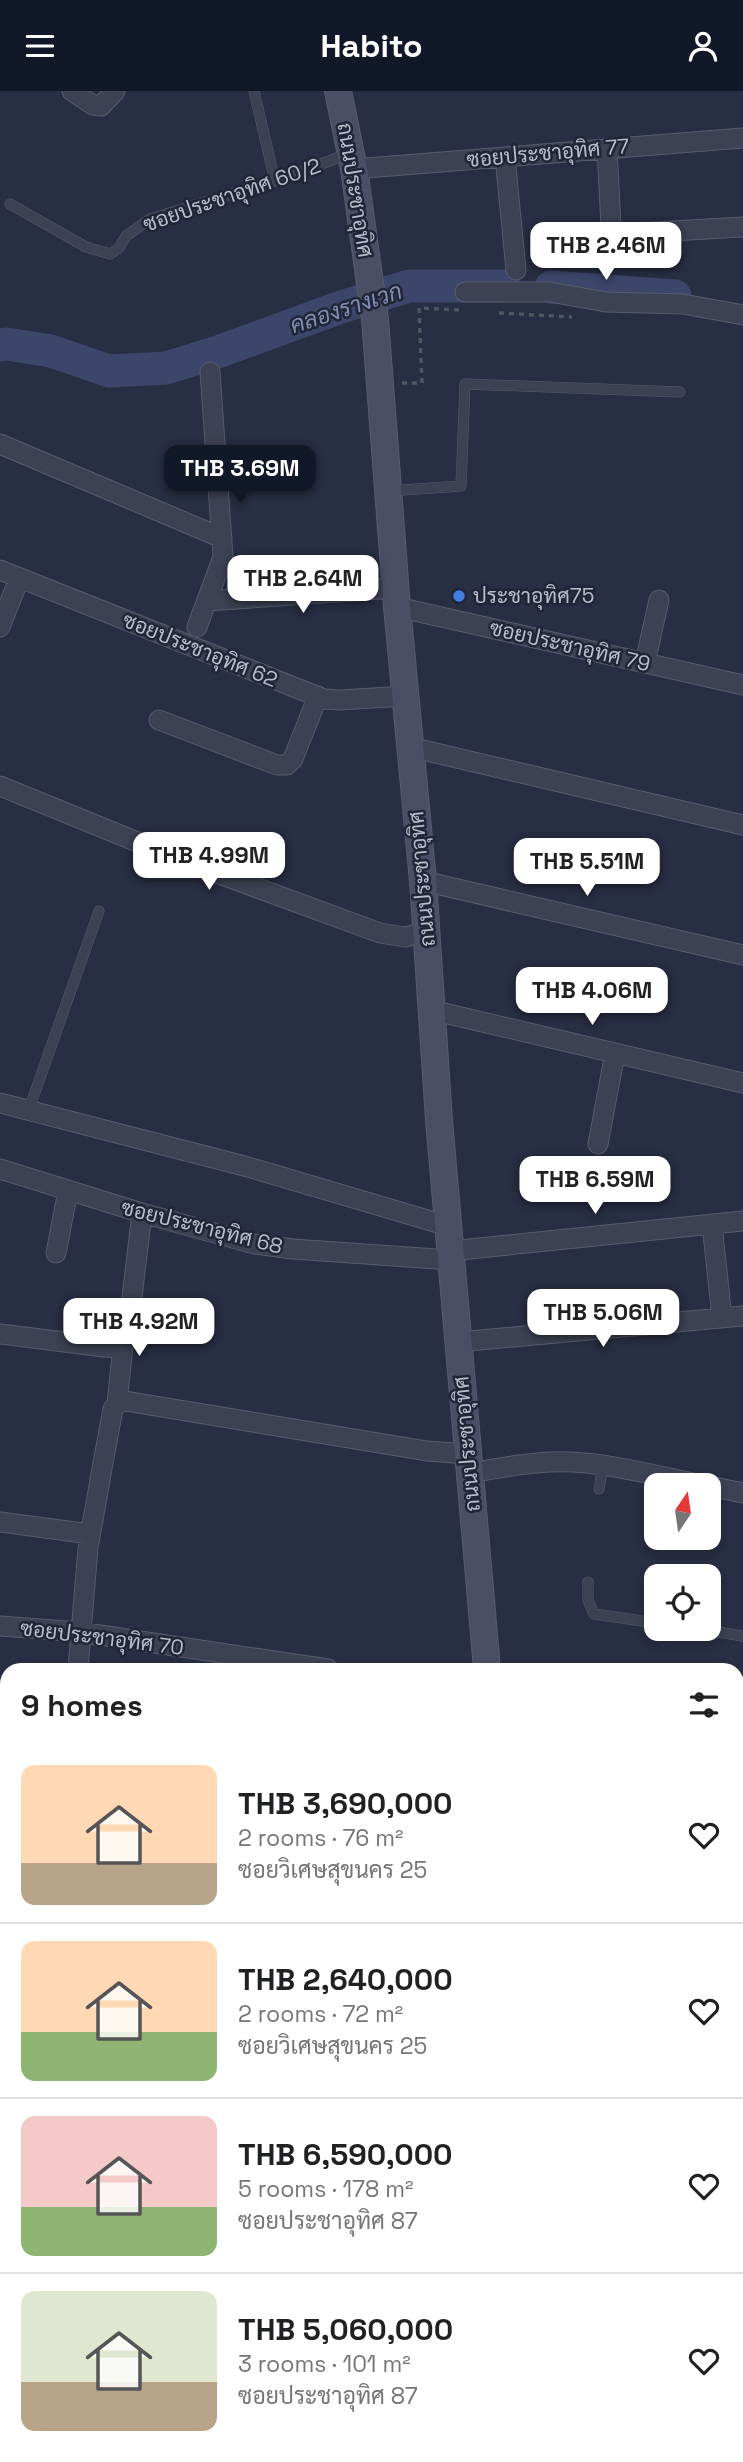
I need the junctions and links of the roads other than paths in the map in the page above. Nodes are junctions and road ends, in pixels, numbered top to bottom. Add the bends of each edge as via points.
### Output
1 (72, 91) edge
2 (115, 91) edge
3 (254, 91) edge
4 (338, 91) edge
5 (743, 138) edge
6 (607, 148) junction
7 (505, 157) junction
8 (352, 161) junction
9 (275, 181) junction
10 (10, 204) dead end
11 (743, 227) edge
12 (516, 270) dead end
13 (465, 292) dead end
14 (743, 315) edge
15 (210, 372) dead end
16 (680, 392) dead end
17 (0, 444) edge
18 (388, 491) junction
19 (222, 538) junction
20 (0, 570) edge
21 (19, 579) junction
22 (396, 598) junction
23 (659, 600) dead end
24 (207, 601) junction
25 (0, 627) edge
26 (197, 627) dead end
27 (645, 663) junction
28 (743, 685) edge
29 (318, 696) junction
30 (405, 696) junction
31 (159, 720) dead end
32 (410, 747) junction
33 (0, 786) edge
34 (743, 825) edge
35 (423, 881) junction
36 (99, 912) dead end
37 (426, 932) junction
38 (743, 955) edge
39 (431, 1010) junction
40 (615, 1053) junction
41 (743, 1083) edge
42 (0, 1103) edge
43 (29, 1109) junction
44 (598, 1145) dead end
45 (0, 1169) edge
46 (68, 1191) junction
47 (142, 1213) junction
48 (743, 1221) edge
49 (712, 1224) junction
50 (450, 1246) junction
51 (56, 1253) dead end
52 (743, 1316) edge
53 (722, 1318) junction
54 (0, 1334) edge
55 (458, 1342) junction
56 (123, 1345) junction
57 (117, 1404) junction
58 (469, 1463) junction
59 (603, 1466) junction
60 (644, 1474) edge
61 (599, 1489) dead end
62 (721, 1489) edge
63 (743, 1493) edge
64 (0, 1522) edge
65 (90, 1534) junction
66 (588, 1582) dead end
67 (644, 1621) edge
68 (0, 1626) edge
69 (80, 1632) junction
70 (721, 1632) edge
71 (743, 1636) edge
72 (78, 1663) edge
73 (238, 1663) edge
74 (486, 1663) edge

1 - 2 street via 101,106
3 - 9 lane
4 - 8 main road, ถนนประชาอุทิศ
5 - 6 street, ซอยประชาอุทิศ 77
6 - 7 street, ซอยประชาอุทิศ 77
6 - 11 street via 614,232
7 - 8 street, ซอยประชาอุทิศ 77
7 - 12 street
8 - 9 lane, ซอยประชาอุทิศ 60/2
8 - 18 main road, ถนนประชาอุทิศ via 375,319
9 - 10 lane, ซอยประชาอุทิศ 60/2 via 150,219 110,254 86,247
13 - 14 street via 550,292 606,302 683,304
15 - 19 street
16 - 18 lane via 465,384 461,487
17 - 19 street
18 - 22 main road, ถนนประชาอุทิศ
19 - 24 street via 223,557
20 - 21 street, ซอยประชาอุทิศ 62
21 - 25 street
21 - 29 street, ซอยประชาอุทิศ 62
22 - 24 street, ซอยประชาอุทิศ 79
22 - 27 street, ซอยประชาอุทิศ 79
22 - 30 main road, ถนนประชาอุทิศ
23 - 27 street
24 - 26 street
27 - 28 street, ซอยประชาอุทิศ 79
29 - 30 street, ซอยประชาอุทิศ 62 via 340,700
29 - 31 street via 287,765
30 - 32 main road, ถนนประชาอุทิศ
32 - 34 street
32 - 35 main road, ถนนประชาอุทิศ
33 - 37 street via 184,861 380,933 405,937
35 - 37 main road, ถนนประชาอุทิศ
35 - 38 street
36 - 43 lane
37 - 39 main road, ถนนประชาอุทิศ
39 - 40 street
39 - 50 main road, ถนนประชาอุทิศ
40 - 41 street
40 - 44 street
42 - 43 street
43 - 50 street via 248,1167
45 - 46 street, ซอยประชาอุทิศ 68
46 - 47 street, ซอยประชาอุทิศ 68
46 - 51 street
47 - 50 street, ซอยประชาอุทิศ 68 via 254,1244 293,1249
47 - 56 street
48 - 49 street
49 - 50 street
49 - 53 street
50 - 55 main road, ถนนประชาอุทิศ
52 - 53 street
53 - 55 street
54 - 56 street via 104,1347
55 - 58 main road, ถนนประชาอุทิศ
56 - 57 street
57 - 58 street via 125,1401 427,1451
57 - 65 street
58 - 59 street
58 - 74 main road, ถนนประชาอุทิศ
59 - 60 street
59 - 61 lane
62 - 63 street
64 - 65 street
65 - 69 street
66 - 67 lane via 594,1614
68 - 69 street, ซอยประชาอุทิศ 70
69 - 72 street
69 - 73 street, ซอยประชาอุทิศ 70
70 - 71 lane

